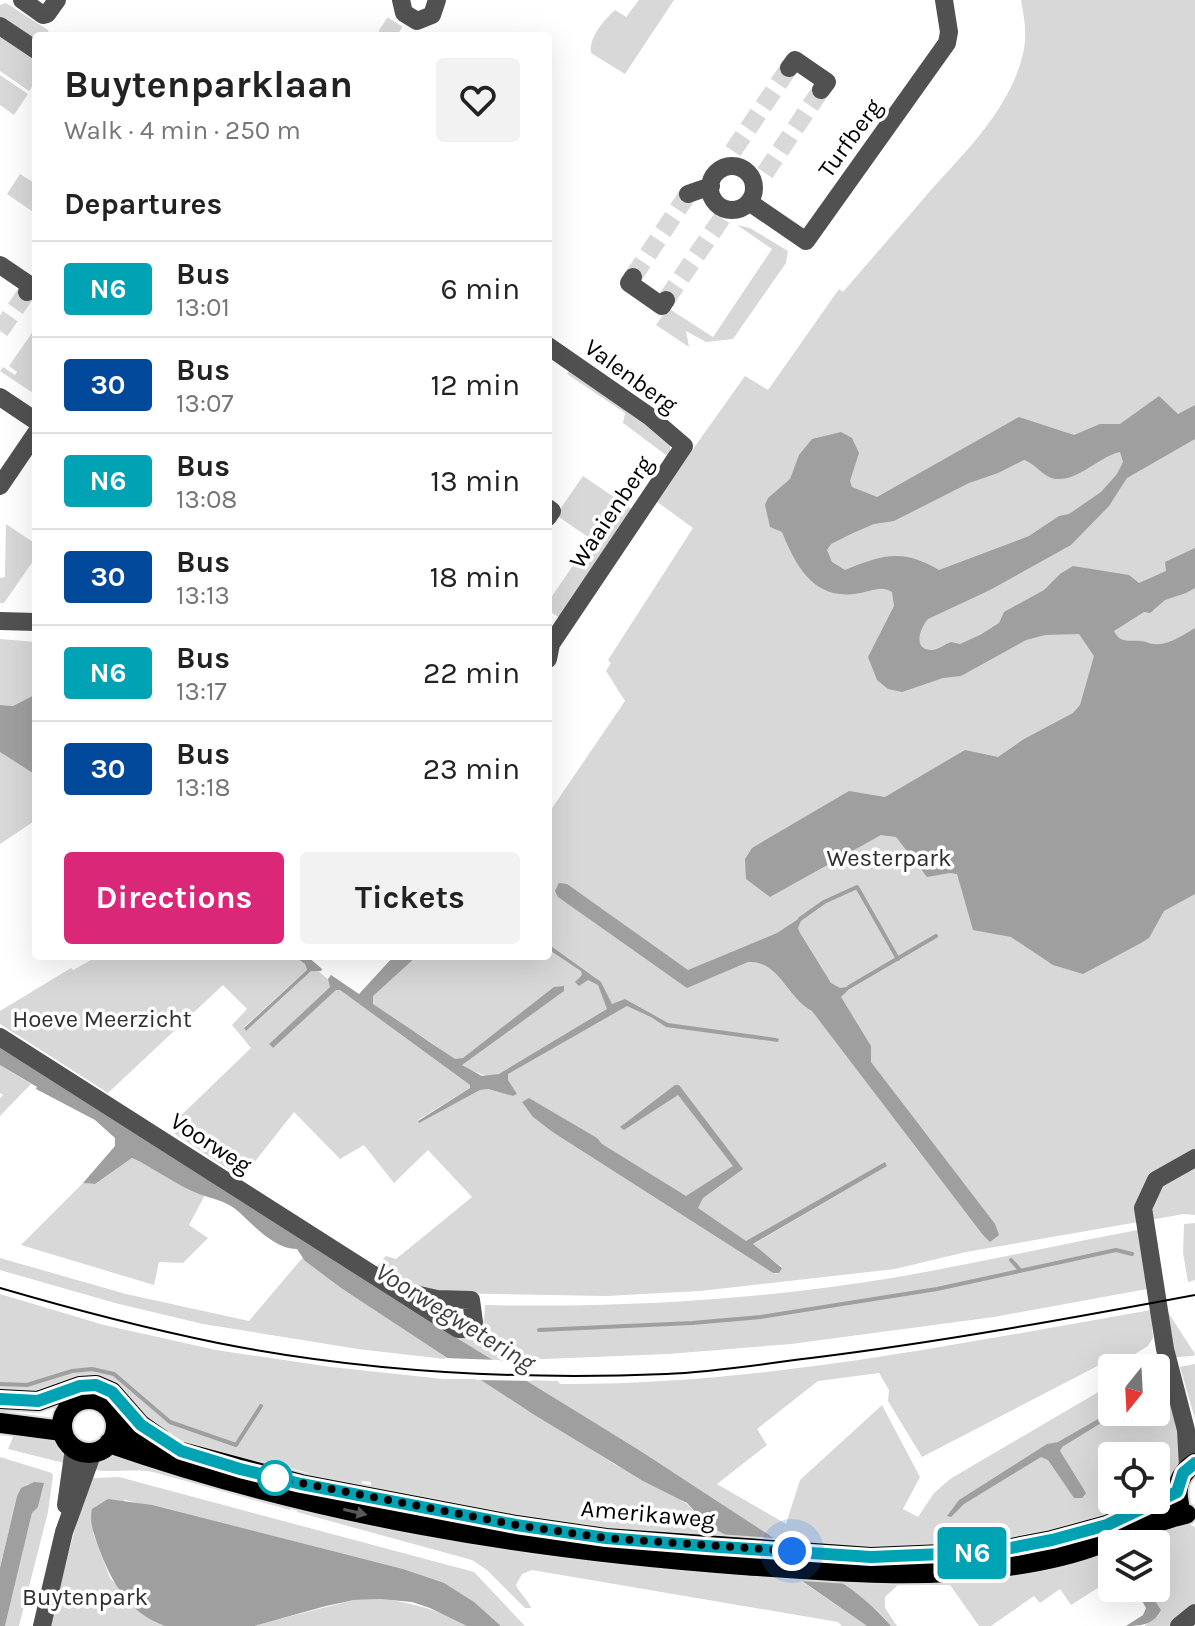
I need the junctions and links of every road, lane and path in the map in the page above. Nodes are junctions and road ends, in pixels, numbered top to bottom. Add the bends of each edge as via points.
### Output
1 (22, 0) edge
2 (57, 0) edge
3 (437, 0) edge
4 (944, 0) edge
5 (400, 12) edge
6 (0, 26) edge
7 (422, 28) edge
8 (32, 47) edge
9 (789, 68) dead end
10 (821, 90) dead end
11 (733, 151) tunnel mouth
12 (715, 178) junction
13 (756, 188) junction
14 (688, 194) tunnel mouth
15 (0, 265) edge
16 (633, 277) dead end
17 (27, 292) dead end
18 (666, 300) dead end
19 (552, 349) edge
20 (0, 397) edge
21 (32, 418) edge
22 (32, 439) edge
23 (684, 446) joint
24 (0, 486) edge
25 (0, 621) edge
26 (32, 622) edge
27 (552, 644) edge
28 (0, 1037) edge
29 (1195, 1158) edge
30 (397, 1290) junction
31 (0, 1399) edge
32 (0, 1409) edge
33 (0, 1423) edge
34 (86, 1436) junction
35 (1191, 1436) edge
36 (181, 1451) junction
37 (1191, 1465) edge
38 (1177, 1492) junction
39 (1190, 1518) edge
40 (1195, 1613) edge
41 (42, 1626) edge
42 (1179, 1626) edge

1 - 2 street via 43,15
3 - 7 street
4 - 13 street, Turfberg via 947,43 806,241
5 - 7 street
6 - 8 street
9 - 10 street via 795,60 827,82
11 - 12 street
12 - 13 street, Turfberg via 739,167
12 - 13 street via 713,199 725,214 741,208
12 - 14 street
15 - 17 street via 31,286
16 - 18 street via 629,283 662,306
19 - 23 street, Valenberg
20 - 21 street
22 - 24 street
23 - 27 street, Waaienberg
25 - 26 street
28 - 30 street, Voorweg
29 - 35 street via 1156,1180 1145,1199 1144,1224 1165,1349
30 - 30 street, Voorweg via 463,1331 474,1322 471,1300
31 - 36 main road via 38,1401 80,1386 103,1387 141,1425
32 - 34 main road, Amerikaweg
33 - 34 main road, Amerikaweg
34 - 36 main road, Amerikaweg
34 -> 39 main road, Amerikaweg via 255,1488 457,1533 613,1555 916,1574 1002,1567 1097,1545 1171,1517
34 - 41 street
35 - 37 street
36 - 38 main road, Amerikaweg via 301,1484 516,1525 606,1538 909,1557 990,1552 1052,1540 1107,1525
37 - 38 main road
38 - 39 main road
40 - 42 street

